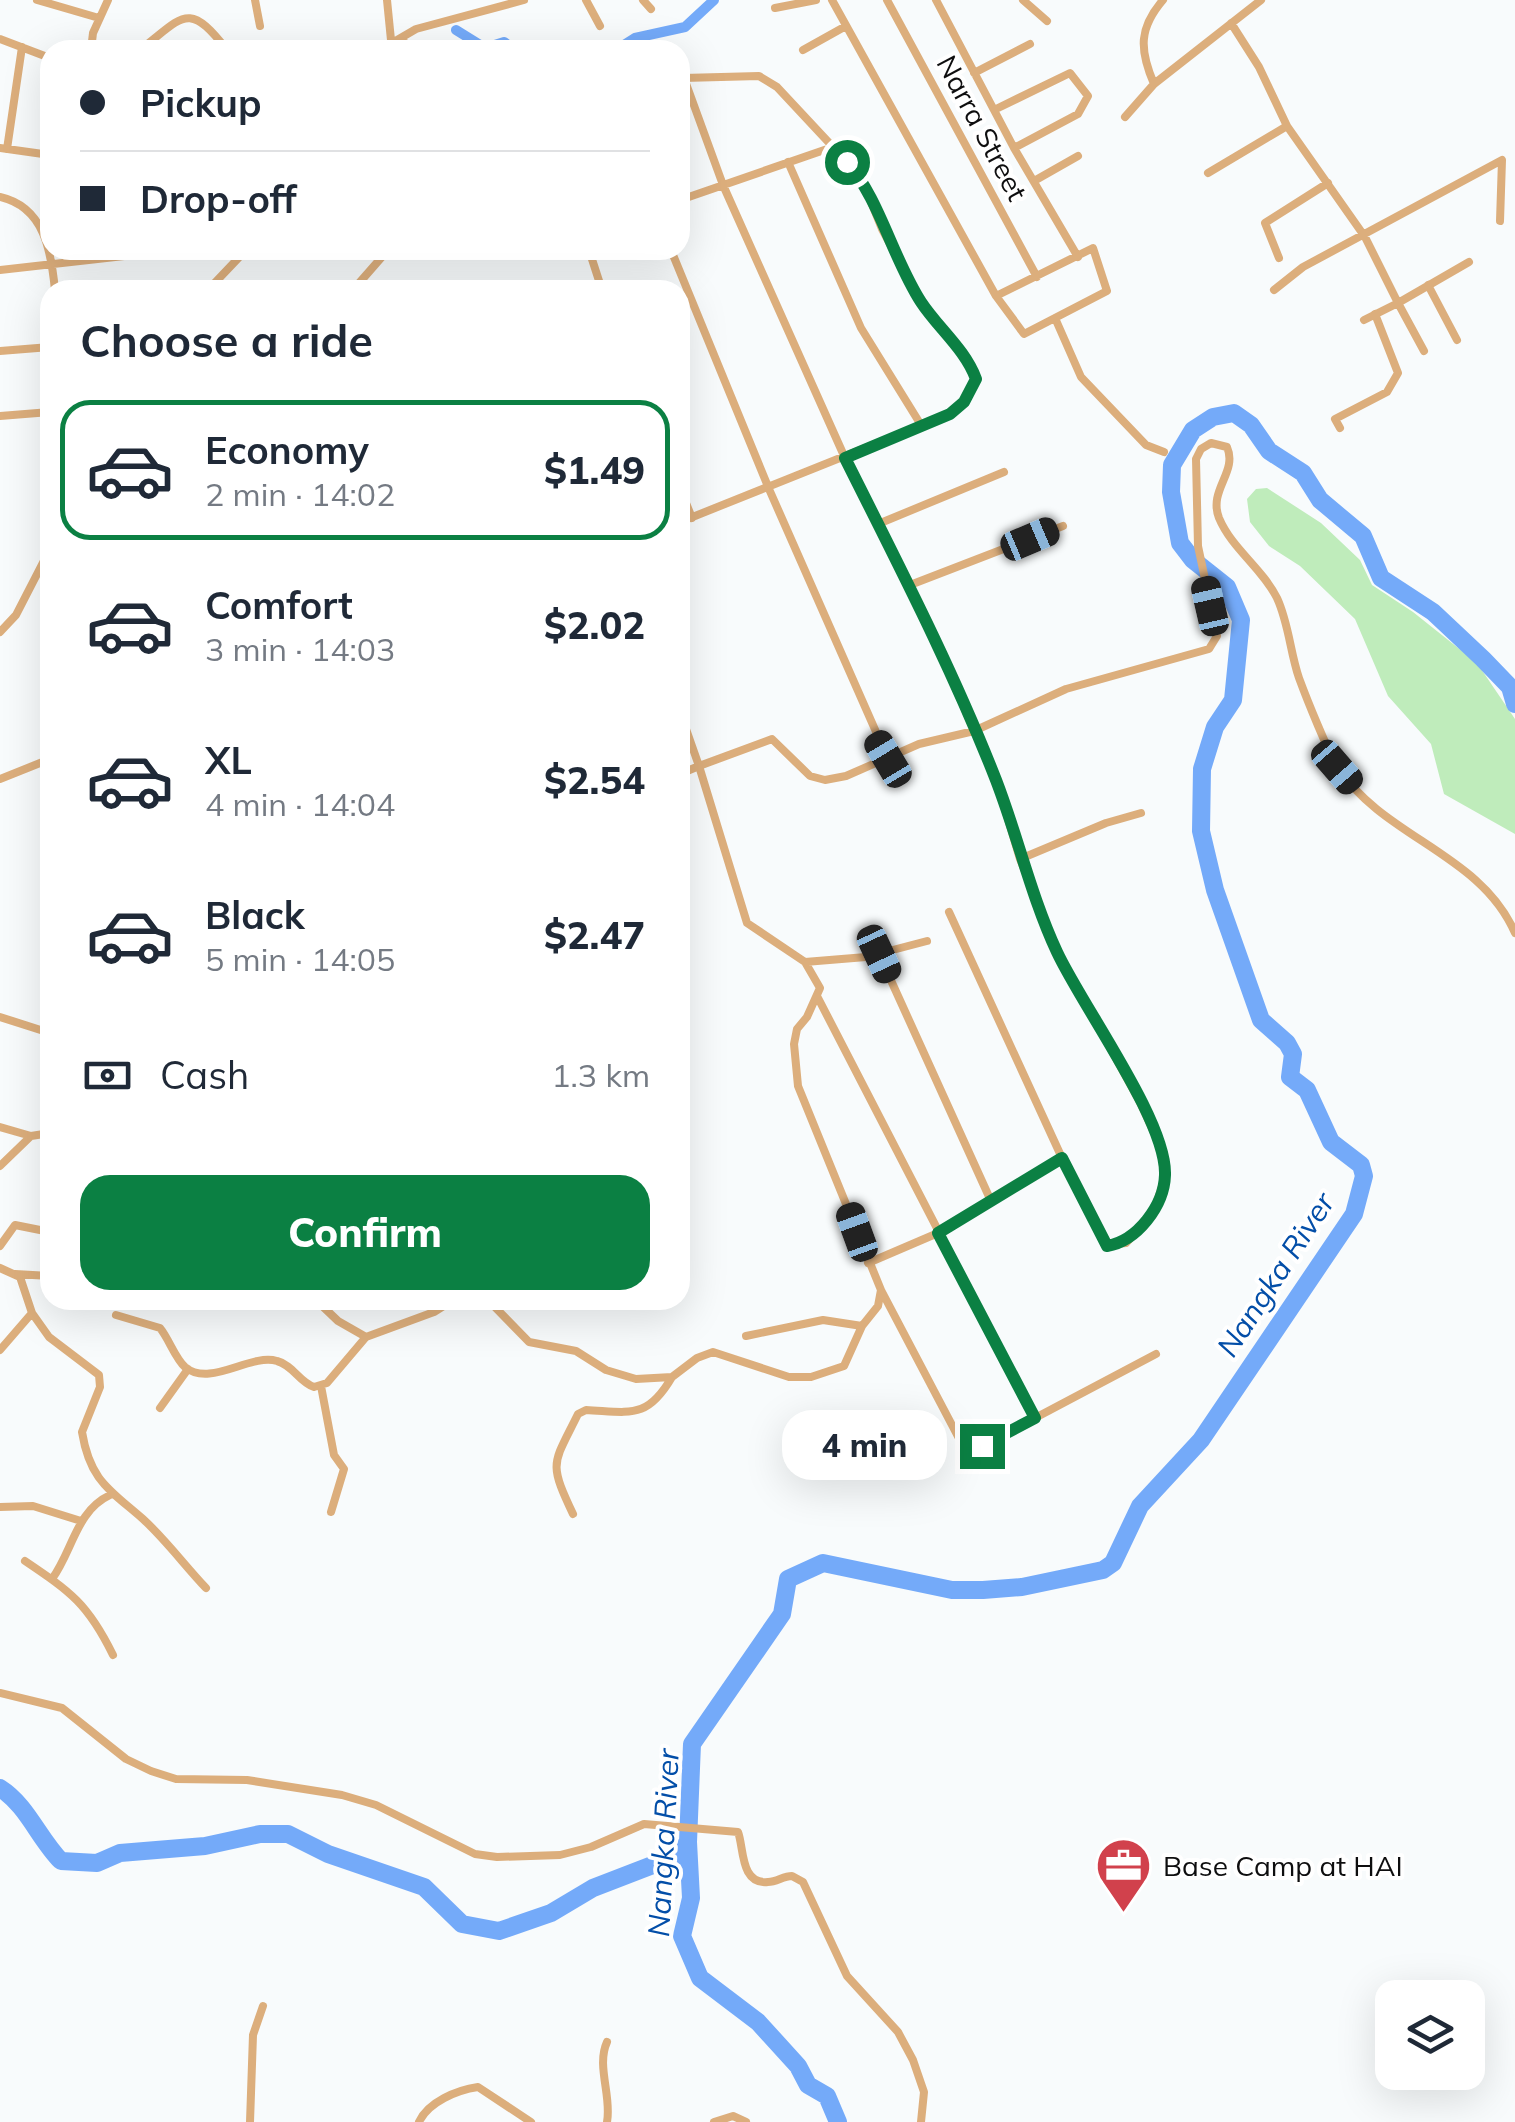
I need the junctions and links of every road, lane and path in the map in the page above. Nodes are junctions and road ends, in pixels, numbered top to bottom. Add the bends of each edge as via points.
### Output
1 (37, 0) edge
2 (108, 0) edge
3 (256, 0) edge
4 (387, 0) edge
5 (524, 0) edge
6 (586, 0) edge
7 (643, 0) edge
8 (816, 0) edge
9 (832, 0) edge
10 (900, 0) edge
11 (936, 0) edge
12 (1023, 0) edge
13 (1164, 0) edge
14 (1262, 0) edge
15 (506, 2) edge
16 (888, 2) edge
17 (775, 8) dead end
18 (651, 10) dead end
19 (100, 18) junction
20 (1047, 21) dead end
21 (1231, 23) junction
22 (260, 26) dead end
23 (600, 26) dead end
24 (846, 26) junction
25 (0, 39) edge
26 (94, 40) edge
27 (153, 40) edge
28 (219, 40) edge
29 (393, 40) edge
30 (400, 40) edge
31 (1030, 44) dead end
32 (22, 46) junction
33 (803, 50) dead end
34 (40, 54) edge
35 (974, 73) junction
36 (690, 78) edge
37 (1154, 84) junction
38 (690, 99) edge
39 (994, 110) junction
40 (1125, 117) dead end
41 (1287, 126) junction
42 (833, 147) junction
43 (4, 148) edge
44 (1014, 148) junction
45 (40, 154) edge
46 (1078, 156) dead end
47 (788, 162) junction
48 (1208, 173) dead end
49 (1034, 181) junction
50 (1328, 183) junction
51 (723, 185) junction
52 (0, 197) edge
53 (690, 197) edge
54 (1500, 221) dead end
55 (40, 230) edge
56 (1366, 237) junction
57 (1078, 256) junction
58 (1279, 258) dead end
59 (51, 260) edge
60 (92, 260) edge
61 (236, 260) edge
62 (379, 260) edge
63 (1469, 262) dead end
64 (52, 264) junction
65 (0, 270) edge
66 (1037, 277) junction
67 (54, 280) edge
68 (218, 280) edge
69 (362, 280) edge
70 (1428, 285) junction
71 (1274, 290) dead end
72 (690, 296) edge
73 (996, 296) junction
74 (1398, 303) junction
75 (1375, 314) junction
76 (1055, 318) junction
77 (1364, 320) dead end
78 (1457, 340) dead end
79 (40, 349) edge
80 (1424, 350) dead end
81 (0, 351) edge
82 (40, 413) edge
83 (0, 416) edge
84 (921, 425) junction
85 (1340, 428) dead end
86 (1164, 452) dead end
87 (845, 458) junction
88 (1004, 472) dead end
89 (770, 489) junction
90 (690, 513) edge
91 (692, 518) joint
92 (878, 524) junction
93 (1063, 526) dead end
94 (40, 569) edge
95 (910, 585) junction
96 (0, 632) edge
97 (974, 731) junction
98 (690, 739) edge
99 (888, 759) junction
100 (40, 763) edge
101 (700, 766) junction
102 (690, 770) edge
103 (0, 780) edge
104 (1141, 813) dead end
105 (1020, 860) junction
106 (950, 912) dead end
107 (1515, 932) edge
108 (927, 941) dead end
109 (879, 954) junction
110 (805, 962) junction
111 (817, 996) junction
112 (0, 1016) edge
113 (40, 1030) edge
114 (0, 1127) edge
115 (40, 1135) edge
116 (31, 1136) junction
117 (1062, 1158) junction
118 (0, 1166) edge
119 (990, 1201) junction
120 (40, 1230) edge
121 (938, 1233) junction
122 (0, 1246) edge
123 (868, 1263) junction
124 (0, 1268) edge
125 (15, 1274) junction
126 (40, 1275) edge
127 (882, 1290) junction
128 (326, 1310) edge
129 (437, 1310) edge
130 (498, 1310) edge
131 (434, 1312) joint
132 (32, 1313) junction
133 (116, 1315) dead end
134 (862, 1326) junction
135 (746, 1336) dead end
136 (366, 1337) junction
137 (0, 1350) edge
138 (1156, 1354) dead end
139 (188, 1369) junction
140 (672, 1377) junction
141 (321, 1386) junction
142 (160, 1408) dead end
143 (1035, 1418) junction
144 (110, 1495) junction
145 (0, 1508) edge
146 (331, 1512) dead end
147 (573, 1514) dead end
148 (81, 1521) junction
149 (25, 1560) dead end
150 (52, 1579) junction
151 (206, 1588) dead end
152 (114, 1655) dead end
153 (0, 1693) edge
154 (263, 2006) dead end
155 (607, 2042) dead end
156 (250, 2122) edge
157 (419, 2122) edge
158 (531, 2122) edge
159 (608, 2122) edge
160 (714, 2122) edge
161 (746, 2122) edge
162 (921, 2122) edge

1 - 19 street
2 - 19 street
3 - 22 street
4 - 29 street
5 - 15 street
6 - 23 street
7 - 18 street
8 - 17 street
9 - 24 street
10 - 16 street
11 - 35 street
12 - 20 street
13 - 37 street via 1144,27
14 - 21 street
15 - 30 street
16 - 66 street, Narra Street
19 - 26 street
21 - 37 street
21 - 41 street
24 - 33 street
24 - 73 street
25 - 32 street
27 - 28 street via 193,16
31 - 35 street
32 - 34 street
32 - 43 street
35 - 39 street
36 - 42 street via 768,80
37 - 40 street
38 - 51 street
39 - 44 street
39 - 44 street via 1070,73 1088,96 1078,114
41 - 48 street
41 - 50 street
42 - 47 street
42 - 84 street via 861,178 921,302 976,379 950,414
43 - 45 street
44 - 49 street
46 - 49 street
47 - 51 street
47 - 84 street via 861,328
49 - 57 street
50 - 56 street
50 - 58 street via 1264,223
51 - 53 street
51 - 87 street
52 - 55 street via 22,202
54 - 56 street via 1502,160
56 - 71 street
56 - 74 street
57 - 66 street
57 - 76 street via 1092,248 1106,290
59 - 64 street
60 - 64 street
61 - 68 street
62 - 69 street
63 - 70 street
64 - 65 street
64 - 67 street
66 - 73 street
70 - 74 street
70 - 78 street
72 - 89 street
73 - 76 street via 1024,334
74 - 75 street
74 - 80 street
75 - 77 street
75 - 85 street via 1398,372 1387,392 1335,419
76 - 86 street via 1081,378 1146,445
79 - 81 street
82 - 83 street
84 - 87 street
87 - 89 street
87 - 92 street
88 - 92 street
89 - 91 street
89 - 99 street
90 - 91 street
92 - 95 street
93 - 95 street
94 - 96 street
95 - 97 street
97 - 99 street
97 - 105 street
97 - 107 street via 1066,690 1209,650 1217,636 1198,546 1196,458 1200,449 1220,443 1231,462 1215,500 1219,517 1276,597 1299,678 1337,767 1414,837 1489,889
98 - 101 street
99 - 101 street via 824,780 810,776 772,739
100 - 103 street
101 - 102 street
101 - 110 street via 747,923
104 - 105 street
105 - 117 street via 1058,954 1140,1102 1162,1150 1166,1178 1153,1212 1126,1242 1107,1246
106 - 117 street
108 - 109 street
109 - 110 street
109 - 119 street
110 - 111 street via 820,988
111 - 121 street
111 - 123 street via 794,1044 798,1086
112 - 113 street
114 - 116 street
115 - 116 street
116 - 118 street
117 - 119 street
119 - 121 street
120 - 122 street via 14,1225
121 - 123 street
121 - 143 street
123 - 127 street
124 - 125 street
125 - 126 street
125 - 132 street
127 - 134 street
127 - 143 street via 963,1446 982,1446
128 - 136 street
129 - 131 street
130 - 140 street via 530,1342 576,1352 636,1379
131 - 136 street
132 - 137 street
132 - 144 street via 49,1337 99,1374 82,1432
133 - 139 street via 160,1328
134 - 135 street via 823,1320
134 - 140 street via 844,1366 810,1377 789,1377 713,1352
136 - 141 street
138 - 143 street
139 - 141 street via 211,1372 271,1360 288,1366 307,1386
139 - 142 street
140 - 147 street via 658,1400 638,1413 578,1414 554,1463
141 - 146 street via 334,1455 344,1469
144 - 148 street
144 - 151 street via 143,1519
145 - 148 street via 33,1506
148 - 150 street
149 - 150 street
150 - 152 street via 94,1616
153 - 162 street via 62,1708 151,1771 342,1795 475,1854 560,1855 644,1824 739,1833 743,1863 754,1878 792,1876 802,1882 847,1976 898,2032 924,2092
154 - 156 street via 253,2036
155 - 159 street
157 - 158 street via 458,2090 478,2087
160 - 161 street via 733,2116

